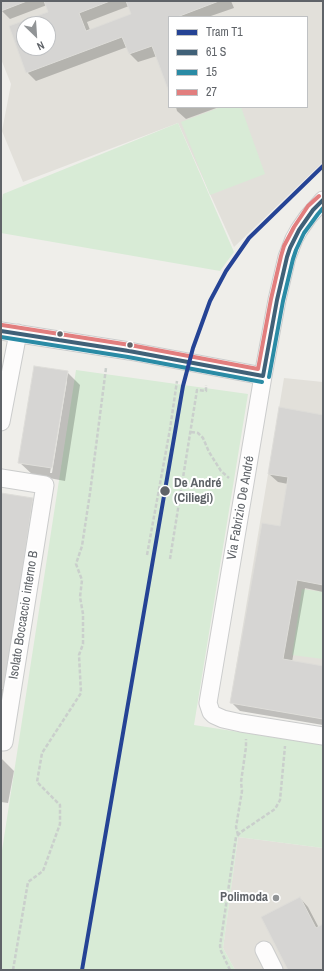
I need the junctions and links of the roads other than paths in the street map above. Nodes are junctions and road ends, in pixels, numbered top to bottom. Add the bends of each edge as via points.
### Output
1 (323, 200) edge
2 (9, 332) edge
3 (263, 376) junction
4 (1, 422) edge
5 (1, 478) edge
6 (323, 736) edge
7 (1, 742) edge
8 (264, 950) dead end
9 (274, 970) edge

1 - 3 street, Via Fabrizio De André via 301,226 289,253 277,300
2 - 3 street
2 - 4 street
3 - 6 street, Via Fabrizio De André via 208,703 211,712 223,719
5 - 7 street, Isolato Boccaccio interno B via 45,484 4,742
8 - 9 street

